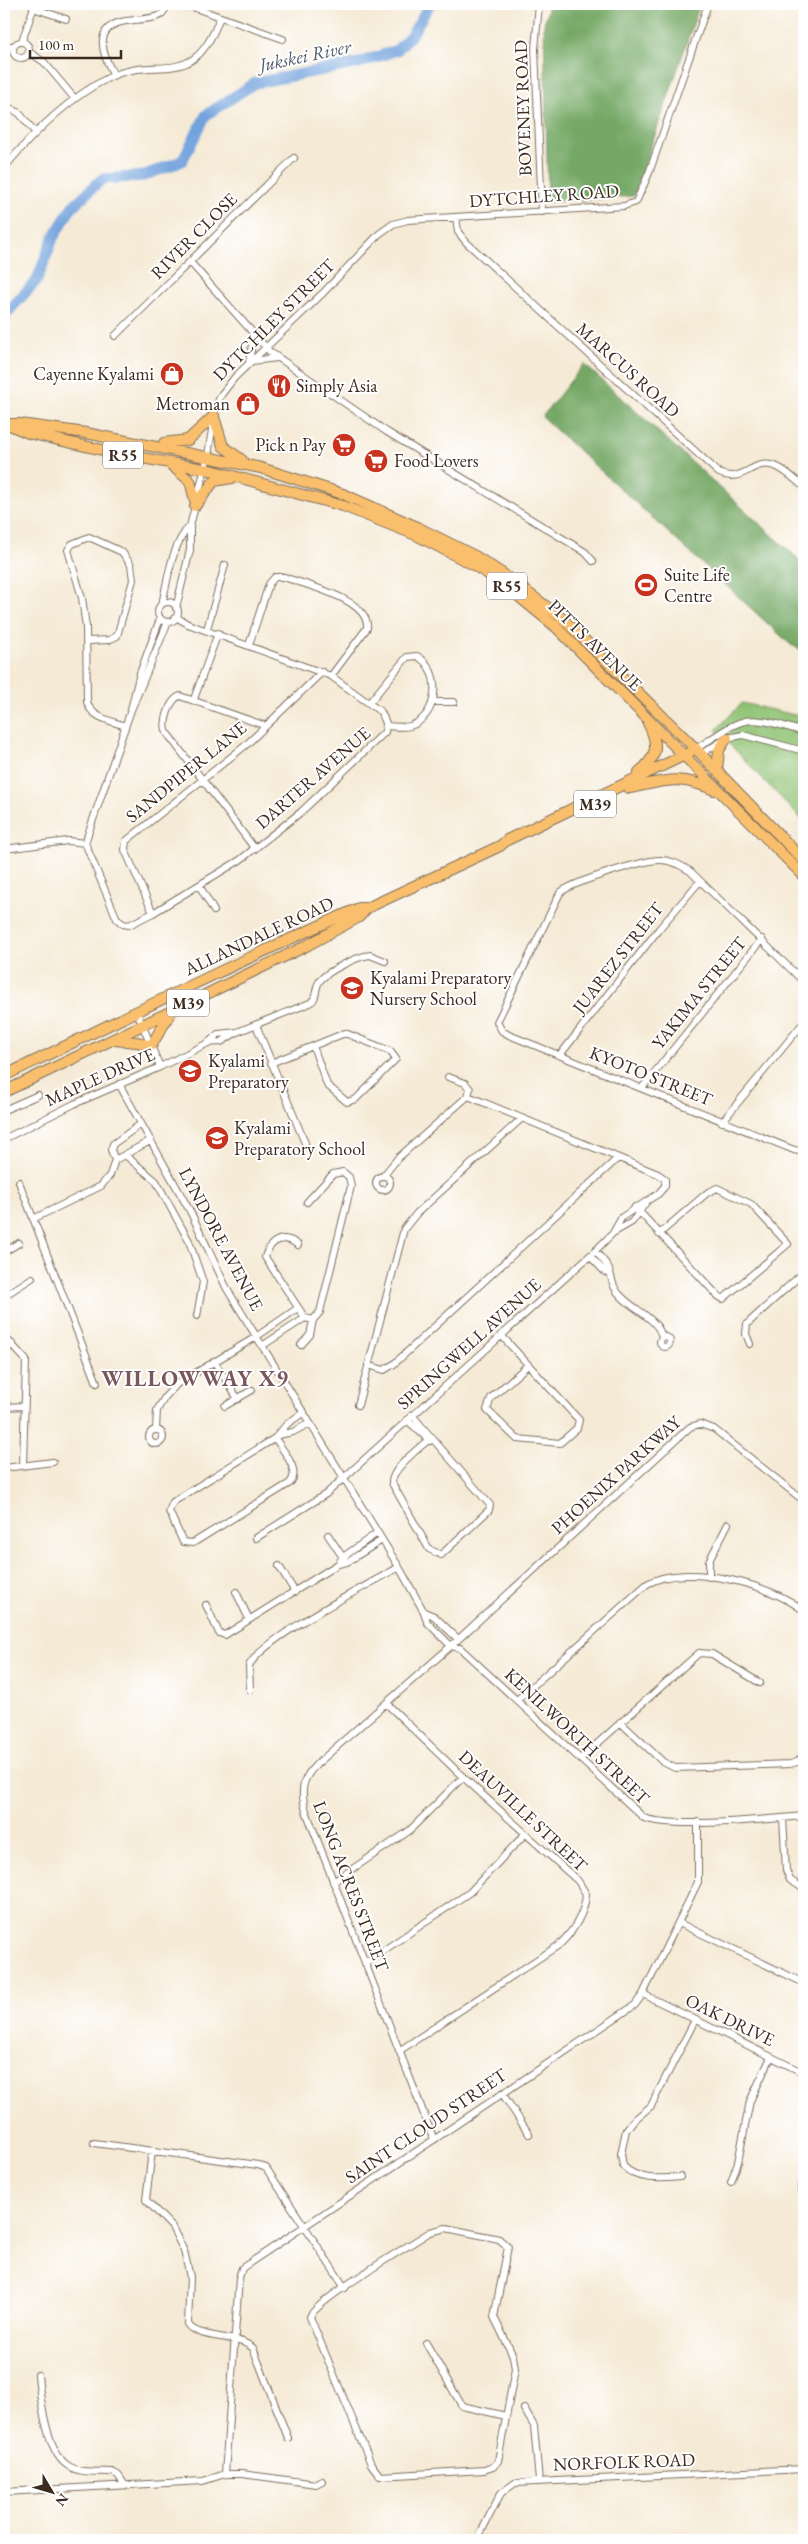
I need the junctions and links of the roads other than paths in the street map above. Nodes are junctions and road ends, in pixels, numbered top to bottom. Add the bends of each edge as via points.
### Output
1 (169, 4) edge
2 (184, 4) edge
3 (539, 4) edge
4 (708, 4) edge
5 (34, 6) edge
6 (220, 17) junction
7 (66, 19) dead end
8 (282, 39) dead end
9 (22, 42) junction
10 (4, 46) edge
11 (14, 46) junction
12 (29, 52) junction
13 (114, 75) junction
14 (75, 99) junction
15 (4, 105) edge
16 (35, 132) junction
17 (294, 158) dead end
18 (4, 168) edge
19 (542, 212) junction
20 (456, 217) junction
21 (393, 224) joint
22 (190, 262) junction
23 (254, 334) junction
24 (114, 336) dead end
25 (265, 348) junction
26 (278, 358) junction
27 (250, 363) junction
28 (214, 416) junction
29 (8, 425) edge
30 (138, 443) junction
31 (208, 456) junction
32 (163, 461) junction
33 (205, 468) junction
34 (261, 468) junction
35 (241, 478) junction
36 (804, 487) edge
37 (195, 505) junction
38 (190, 526) junction
39 (593, 561) dead end
40 (225, 565) dead end
41 (162, 604) junction
42 (176, 608) junction
43 (176, 617) junction
44 (160, 618) junction
45 (168, 622) junction
46 (207, 630) junction
47 (218, 634) junction
48 (88, 641) junction
49 (249, 645) junction
50 (322, 672) junction
51 (331, 676) junction
52 (194, 699) junction
53 (369, 702) junction
54 (433, 702) junction
55 (454, 702) dead end
56 (131, 710) junction
57 (644, 714) junction
58 (125, 726) junction
59 (266, 726) junction
60 (386, 726) junction
61 (804, 732) edge
62 (727, 738) junction
63 (804, 751) edge
64 (699, 752) junction
65 (687, 758) junction
66 (717, 771) junction
67 (202, 780) junction
68 (628, 785) junction
69 (718, 791) junction
70 (85, 842) junction
71 (4, 849) edge
72 (255, 849) junction
73 (804, 861) edge
74 (804, 876) edge
75 (700, 880) junction
76 (199, 885) junction
77 (367, 908) junction
78 (214, 911) dead end
79 (153, 914) junction
80 (762, 939) junction
81 (385, 961) dead end
82 (804, 982) edge
83 (136, 1010) junction
84 (172, 1011) junction
85 (804, 1022) edge
86 (142, 1024) junction
87 (256, 1025) junction
88 (110, 1040) junction
89 (151, 1046) junction
90 (313, 1046) junction
91 (560, 1055) junction
92 (271, 1063) junction
93 (160, 1067) junction
94 (4, 1076) edge
95 (448, 1077) dead end
96 (119, 1084) junction
97 (642, 1088) junction
98 (4, 1092) edge
99 (38, 1095) dead end
100 (468, 1096) junction
101 (4, 1110) edge
102 (521, 1119) junction
103 (722, 1122) junction
104 (141, 1124) junction
105 (4, 1139) edge
106 (150, 1141) junction
107 (305, 1143) dead end
108 (804, 1152) edge
109 (126, 1155) junction
110 (618, 1158) junction
111 (115, 1160) junction
112 (384, 1175) dead end
113 (19, 1182) dead end
114 (647, 1201) junction
115 (307, 1202) dead end
116 (635, 1207) junction
117 (640, 1213) junction
118 (33, 1219) junction
119 (613, 1233) junction
120 (659, 1234) junction
121 (19, 1243) dead end
122 (298, 1246) dead end
123 (4, 1252) edge
124 (592, 1254) junction
125 (804, 1272) edge
126 (32, 1278) dead end
127 (4, 1296) edge
128 (298, 1308) junction
129 (197, 1316) dead end
130 (305, 1318) junction
131 (312, 1320) junction
132 (501, 1335) junction
133 (4, 1336) edge
134 (256, 1337) junction
135 (662, 1338) dead end
136 (12, 1344) junction
137 (750, 1344) dead end
138 (301, 1345) dead end
139 (262, 1346) junction
140 (4, 1353) edge
141 (214, 1361) junction
142 (368, 1365) junction
143 (528, 1365) junction
144 (97, 1383) dead end
145 (252, 1390) dead end
146 (238, 1399) junction
147 (358, 1405) dead end
148 (24, 1406) junction
149 (225, 1406) dead end
150 (4, 1407) edge
151 (304, 1412) junction
152 (410, 1418) junction
153 (310, 1423) junction
154 (156, 1430) dead end
155 (277, 1437) junction
156 (432, 1440) junction
157 (53, 1462) dead end
158 (23, 1465) junction
159 (4, 1468) edge
160 (344, 1478) junction
161 (804, 1501) edge
162 (728, 1524) dead end
163 (377, 1533) junction
164 (328, 1535) dead end
165 (256, 1538) dead end
166 (382, 1540) junction
167 (345, 1559) junction
168 (279, 1566) dead end
169 (399, 1567) junction
170 (709, 1578) junction
171 (236, 1592) dead end
172 (295, 1592) junction
173 (206, 1605) dead end
174 (804, 1611) edge
175 (424, 1612) junction
176 (249, 1619) junction
177 (458, 1639) junction
178 (451, 1646) junction
179 (460, 1648) junction
180 (760, 1683) dead end
181 (250, 1690) dead end
182 (517, 1700) junction
183 (386, 1703) junction
184 (620, 1722) junction
185 (804, 1756) edge
186 (580, 1759) junction
187 (463, 1776) junction
188 (804, 1816) edge
189 (783, 1818) junction
190 (698, 1822) junction
191 (525, 1834) junction
192 (333, 1882) junction
193 (804, 1889) edge
194 (679, 1923) junction
195 (365, 1963) junction
196 (804, 1983) edge
197 (644, 1994) junction
198 (695, 2020) junction
199 (399, 2051) junction
200 (771, 2057) junction
201 (804, 2073) edge
202 (502, 2093) junction
203 (529, 2134) dead end
204 (434, 2140) junction
205 (94, 2143) dead end
206 (152, 2151) junction
207 (804, 2173) edge
208 (680, 2176) dead end
209 (731, 2182) dead end
210 (804, 2197) edge
211 (304, 2224) junction
212 (345, 2288) junction
213 (235, 2340) junction
214 (426, 2343) dead end
215 (38, 2375) dead end
216 (524, 2409) dead end
217 (506, 2416) junction
218 (288, 2438) dead end
219 (804, 2470) edge
220 (225, 2474) junction
221 (322, 2481) dead end
222 (539, 2481) junction
223 (124, 2484) junction
224 (4, 2492) edge
225 (477, 2540) edge

1 - 13 street via 161,15 118,23 107,31 102,44
2 - 6 street
3 - 19 street, BOVENEY ROAD via 535,49
4 - 19 street, DYTCHLEY ROAD via 636,202 624,206
5 - 7 street
5 - 9 street
6 - 8 street
6 - 13 street via 208,45 194,58 176,66
9 - 11 street
9 - 12 street via 28,45
10 - 11 street
11 - 12 street via 14,54 18,57
12 - 14 street via 44,62
13 - 14 street
14 - 16 street
15 - 16 street via 19,112
16 - 18 street
17 - 22 street, RIVER CLOSE
19 - 20 street, DYTCHLEY ROAD
20 - 21 street, DYTCHLEY ROAD
20 - 36 street, MARCUS ROAD via 458,232 466,242 718,473 737,476 762,464 772,465
21 - 25 street, DYTCHLEY STREET via 379,234
22 - 23 street
22 - 24 street, RIVER CLOSE
23 - 25 street
23 - 27 street
25 - 26 street
25 - 27 street, DYTCHLEY STREET
26 - 27 street via 267,357
26 - 39 street via 387,432 585,552
27 - 28 street, DYTCHLEY STREET via 221,395
28 - 30 main road via 188,440
28 - 31 street, DYTCHLEY STREET
28 - 34 main road via 220,439 228,451
29 - 30 main road, R55 via 20,424
29 - 32 main road, R55 via 28,433
30 - 31 main road, R55
31 - 33 street, DYTCHLEY STREET
31 - 34 main road, PITTS AVENUE / R55
32 - 33 main road, R55
32 - 37 main road via 186,476
33 - 35 main road, PITTS AVENUE / R55
33 - 37 street, DYTCHLEY STREET
34 - 64 main road, PITTS AVENUE / R55 via 314,483 376,508 448,542 504,574 563,619
35 - 37 main road via 214,481
35 - 57 main road, PITTS AVENUE / R55 via 369,515 433,542 470,563 501,582 556,627
37 - 38 street, DYTCHLEY STREET
38 - 41 street via 177,546
38 - 42 street via 190,550
40 - 46 street
41 - 42 street via 168,602
41 - 44 street via 158,612
42 - 43 street
43 - 45 street
43 - 46 street, DARTER AVENUE
44 - 45 street
44 - 56 street via 140,673
45 - 56 street
46 - 47 street, DARTER AVENUE
47 - 49 street, DARTER AVENUE
47 - 52 street
48 - 48 street via 82,598 68,550 72,544 89,537 122,552 131,564 133,580 117,636 110,640
48 - 58 street via 88,707 98,716
49 - 50 street, DARTER AVENUE
49 - 51 street via 269,584 276,577 341,597 365,616 367,628
50 - 51 street, DARTER AVENUE
50 - 59 street, SANDPIPER LANE
51 - 53 street, DARTER AVENUE
52 - 59 street
52 - 67 street via 176,697 165,729
53 - 54 street via 403,660 413,655 426,662 431,670 435,692
53 - 60 street, DARTER AVENUE via 381,712
54 - 55 street
54 - 60 street via 415,723 406,727
56 - 58 street
57 - 65 main road, PITTS AVENUE / R55
57 - 68 main road via 655,736 655,753
58 - 70 street
59 - 67 street, SANDPIPER LANE
60 - 72 street, DARTER AVENUE via 378,742
61 - 64 street via 763,720 743,720
62 - 63 street via 750,735
62 - 64 street
62 - 66 main road via 719,750
64 - 65 main road, ALLANDALE ROAD / M39
64 - 66 main road, PITTS AVENUE / R55
65 - 68 main road, ALLANDALE ROAD / M39
65 - 69 main road, PITTS AVENUE / R55
66 - 73 main road, PITTS AVENUE / R55
67 - 72 street
67 - 79 street, SANDPIPER LANE via 129,837 125,844
68 - 69 main road via 680,779
68 - 77 main road, ALLANDALE ROAD / M39
69 - 74 main road, PITTS AVENUE / R55
70 - 71 street
70 - 79 street, DARTER AVENUE via 120,922 129,924
72 - 76 street, DARTER AVENUE
75 - 80 street
75 - 91 street, JUAREZ STREET
75 - 91 street, KYOTO STREET via 677,863 660,860 638,864 563,890 497,1022 502,1030
76 - 78 street
76 - 79 street, DARTER AVENUE
77 - 83 main road, ALLANDALE ROAD / M39 via 359,908 306,931
77 - 84 main road, ALLANDALE ROAD / M39 via 359,917 306,946
80 - 82 street
80 - 97 street, YAKIMA STREET
81 - 87 street, MAPLE DRIVE via 370,955 354,961 322,978 316,988 316,998 310,1004
83 - 86 street
83 - 94 main road, ALLANDALE ROAD / M39
84 - 86 main road, ALLANDALE ROAD / M39
84 - 89 main road
85 - 103 street
86 - 88 main road, ALLANDALE ROAD / M39
86 - 89 street
87 - 92 street
87 - 93 street, MAPLE DRIVE via 222,1042 208,1043
88 - 89 main road
88 - 98 main road, ALLANDALE ROAD / M39
89 - 93 street
90 - 90 street via 347,1034 390,1051 396,1059 356,1099 348,1102 327,1086
90 - 92 street
91 - 97 street, KYOTO STREET
92 - 107 street
93 - 96 street, MAPLE DRIVE
95 - 100 street via 468,1084
96 - 104 street, LYNDORE AVENUE
96 - 105 street, MAPLE DRIVE
97 - 103 street, KYOTO STREET
99 - 101 street
100 - 102 street
100 - 112 street via 398,1158
102 - 110 street
102 - 142 street via 408,1223 401,1236
103 - 108 street, KYOTO STREET
104 - 106 street, LYNDORE AVENUE
104 - 111 street via 115,1141 111,1148
106 - 109 street
106 - 134 street, LYNDORE AVENUE via 192,1213 217,1272
109 - 111 street
109 - 129 street via 154,1178 189,1241 204,1282
110 - 114 street via 665,1179 662,1190
110 - 142 street via 394,1364 384,1370
111 - 118 street via 110,1175 101,1186
113 - 118 street
114 - 116 street
114 - 117 street
115 - 131 street via 333,1174 343,1172 350,1177 320,1312
116 - 117 street
116 - 119 street via 622,1217
117 - 119 street via 629,1225
117 - 120 street
118 - 144 street
119 - 124 street, SPRINGWELL AVENUE
120 - 120 street via 723,1299 788,1244 751,1204 717,1188
121 - 123 street
122 - 128 street via 288,1238 281,1238 265,1257
124 - 132 street, SPRINGWELL AVENUE
124 - 135 street via 609,1268 610,1280 619,1295 653,1322
125 - 137 street via 747,1324
126 - 127 street
128 - 130 street
128 - 134 street
130 - 131 street
130 - 139 street
131 - 138 street via 310,1335
132 - 143 street
132 - 152 street, SPRINGWELL AVENUE
133 - 136 street
134 - 139 street, LYNDORE AVENUE
134 - 141 street
136 - 140 street
136 - 148 street via 26,1360
139 - 151 street, LYNDORE AVENUE
141 - 146 street
141 - 154 street via 177,1384 165,1397 156,1414
142 - 147 street
143 - 143 street via 579,1420 577,1428 560,1443 517,1439 487,1410 490,1398
145 - 146 street
146 - 149 street
148 - 150 street
148 - 158 street
151 - 153 street, LYNDORE AVENUE
151 - 155 street via 287,1424
152 - 156 street
152 - 160 street, SPRINGWELL AVENUE
153 - 155 street
153 - 160 street, LYNDORE AVENUE
155 - 155 street via 173,1502 170,1512 183,1542 193,1543 290,1483 294,1470
156 - 156 street via 448,1454 490,1506 445,1552 438,1555 429,1549 392,1483 392,1476 398,1469
157 - 158 street
158 - 159 street
160 - 163 street, LYNDORE AVENUE
160 - 165 street, SPRINGWELL AVENUE via 319,1500
161 - 177 street, PHOENIX PARKWAY via 714,1429 695,1424
162 - 170 street via 709,1561
163 - 166 street, LYNDORE AVENUE
163 - 167 street
164 - 167 street
166 - 167 street
166 - 169 street, LYNDORE AVENUE
167 - 172 street
168 - 172 street
169 - 175 street, LYNDORE AVENUE
169 - 181 street via 298,1625 258,1654 249,1666
170 - 174 street via 751,1584 793,1602
170 - 182 street via 669,1576 646,1584
171 - 176 street
172 - 176 street
173 - 176 street via 222,1635
175 - 177 street, LYNDORE AVENUE via 434,1616
175 - 178 street, LYNDORE AVENUE via 426,1622
177 - 178 street, LONG ACRES STREET
177 - 179 street
178 - 179 street, KENILWORTH STREET
178 - 183 street, LONG ACRES STREET
179 - 182 street, KENILWORTH STREET
180 - 184 street via 712,1654 699,1653
182 - 186 street, KENILWORTH STREET
183 - 187 street, DEAUVILLE STREET
183 - 192 street, LONG ACRES STREET via 310,1771 302,1787 306,1811
184 - 185 street via 675,1768 790,1764
184 - 186 street
186 - 190 street, KENILWORTH STREET via 644,1818
187 - 191 street, DEAUVILLE STREET
187 - 192 street via 414,1827
188 - 189 street, KENILWORTH STREET
189 - 190 street, KENILWORTH STREET
189 - 193 street via 786,1870 794,1883
190 - 194 street, SAINT CLOUD STREET via 700,1875
191 - 195 street via 470,1892
191 - 199 street, DEAUVILLE STREET via 583,1887 586,1902 573,1929 559,1945
192 - 195 street, LONG ACRES STREET
194 - 196 street
194 - 197 street, SAINT CLOUD STREET
195 - 199 street, LONG ACRES STREET
197 - 198 street, OAK DRIVE
197 - 202 street, SAINT CLOUD STREET via 625,2012
198 - 200 street, OAK DRIVE
198 - 208 street via 651,2106 626,2130 621,2154 623,2166 633,2174 661,2180
199 - 204 street, LONG ACRES STREET
200 - 201 street, OAK DRIVE
200 - 209 street via 750,2101
202 - 203 street
202 - 204 street, SAINT CLOUD STREET
204 - 211 street, SAINT CLOUD STREET
205 - 206 street
206 - 211 street via 266,2168
206 - 213 street via 146,2200 172,2227 184,2250 190,2277 188,2324 196,2332
207 - 210 street
211 - 212 street
211 - 213 street, SAINT CLOUD STREET via 242,2268
212 - 217 street via 436,2229 446,2228 504,2241 508,2247 507,2256 494,2317 514,2360
212 - 217 street via 314,2309 310,2321 377,2474 490,2469 498,2460
213 - 218 street via 251,2346 257,2353
213 - 220 street, SAINT CLOUD STREET
214 - 217 street via 462,2406
215 - 223 street via 52,2445 60,2460 75,2469 112,2472
216 - 222 street via 534,2426
219 - 222 street, NORFOLK ROAD
220 - 221 street via 253,2474 316,2484
220 - 223 street via 208,2480
222 - 225 street, NORFOLK ROAD via 515,2483 504,2490
223 - 224 street

